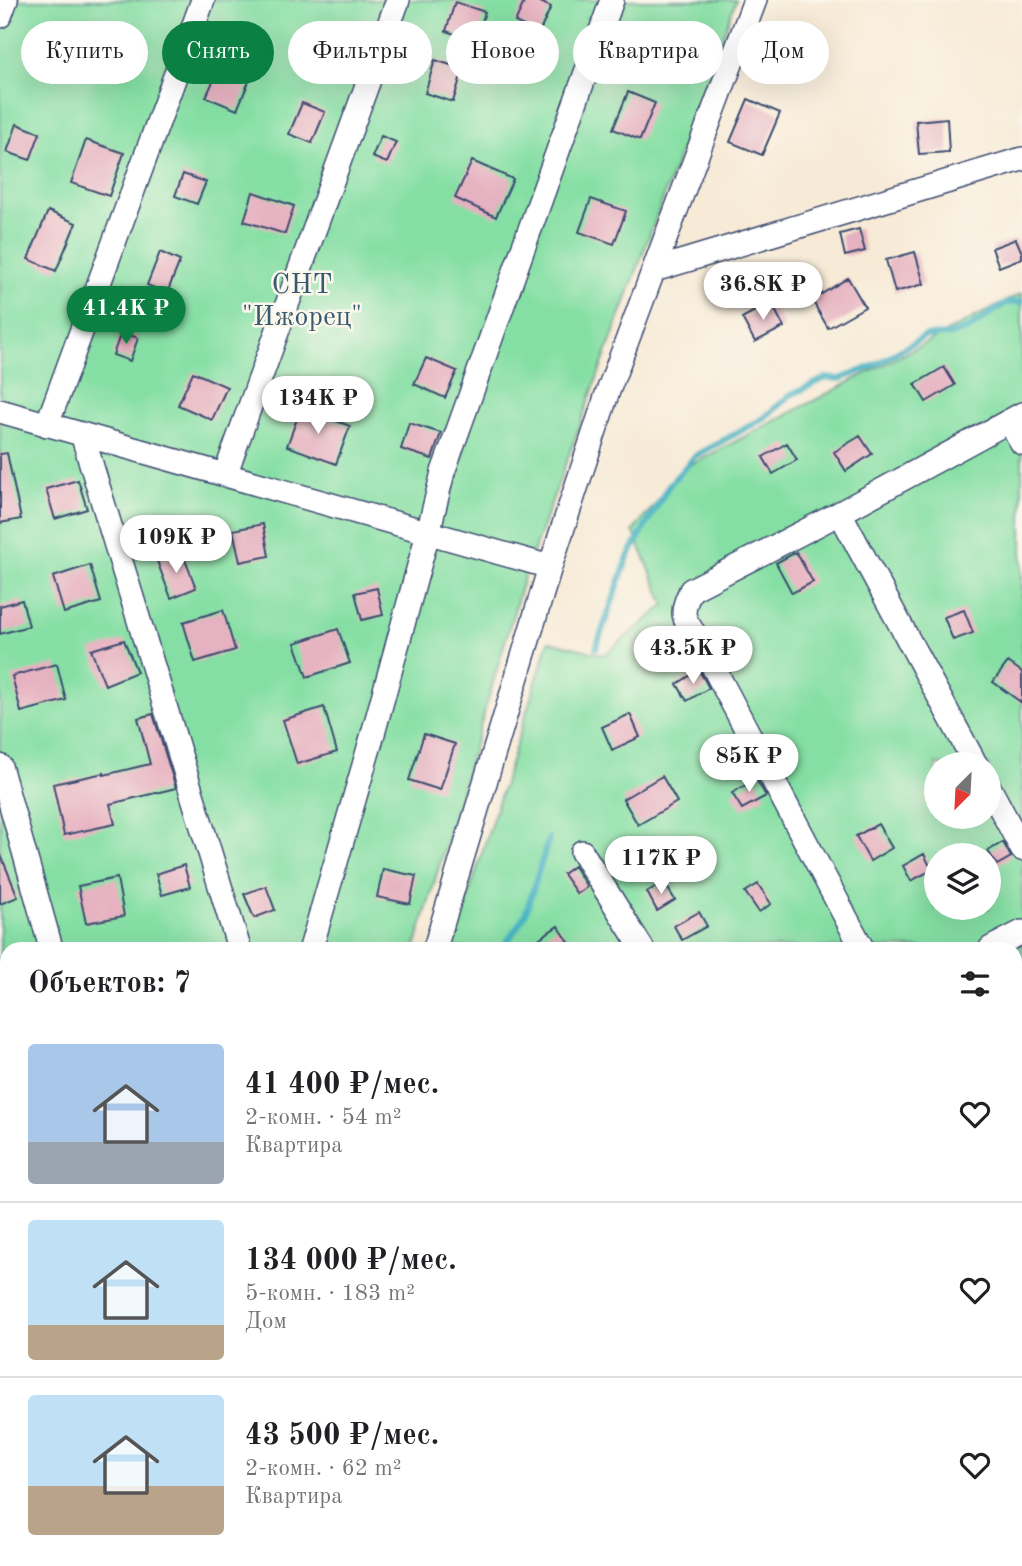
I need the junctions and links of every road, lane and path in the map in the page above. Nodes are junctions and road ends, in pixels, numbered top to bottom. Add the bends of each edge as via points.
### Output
1 (6, 0) edge
2 (202, 0) edge
3 (398, 0) edge
4 (612, 0) edge
5 (755, 0) edge
6 (0, 16) edge
7 (1022, 159) edge
8 (654, 270) junction
9 (0, 411) edge
10 (1015, 417) edge
11 (47, 425) junction
12 (82, 435) junction
13 (1022, 443) edge
14 (225, 475) junction
15 (839, 513) junction
16 (428, 533) junction
17 (550, 567) junction
18 (969, 752) edge
19 (0, 766) edge
20 (1001, 810) edge
21 (1022, 849) edge
22 (582, 852) dead end
23 (1022, 932) edge
24 (49, 942) edge
25 (237, 942) edge
26 (313, 942) edge
27 (437, 942) edge
28 (638, 942) edge
29 (859, 942) edge
30 (1003, 942) edge

1 - 6 street
2 - 11 street
3 - 14 street
4 - 16 street via 443,472
5 - 8 street
7 - 8 street
8 - 17 street
9 - 11 street
10 - 13 street
10 - 15 street
11 - 12 street
12 - 14 street
12 - 25 street
14 - 16 street
15 - 18 street
15 - 29 street via 691,590 684,620 699,640
16 - 17 street
16 - 26 street
17 - 27 street
19 - 24 street
20 - 21 street
22 - 28 street
23 - 30 street

